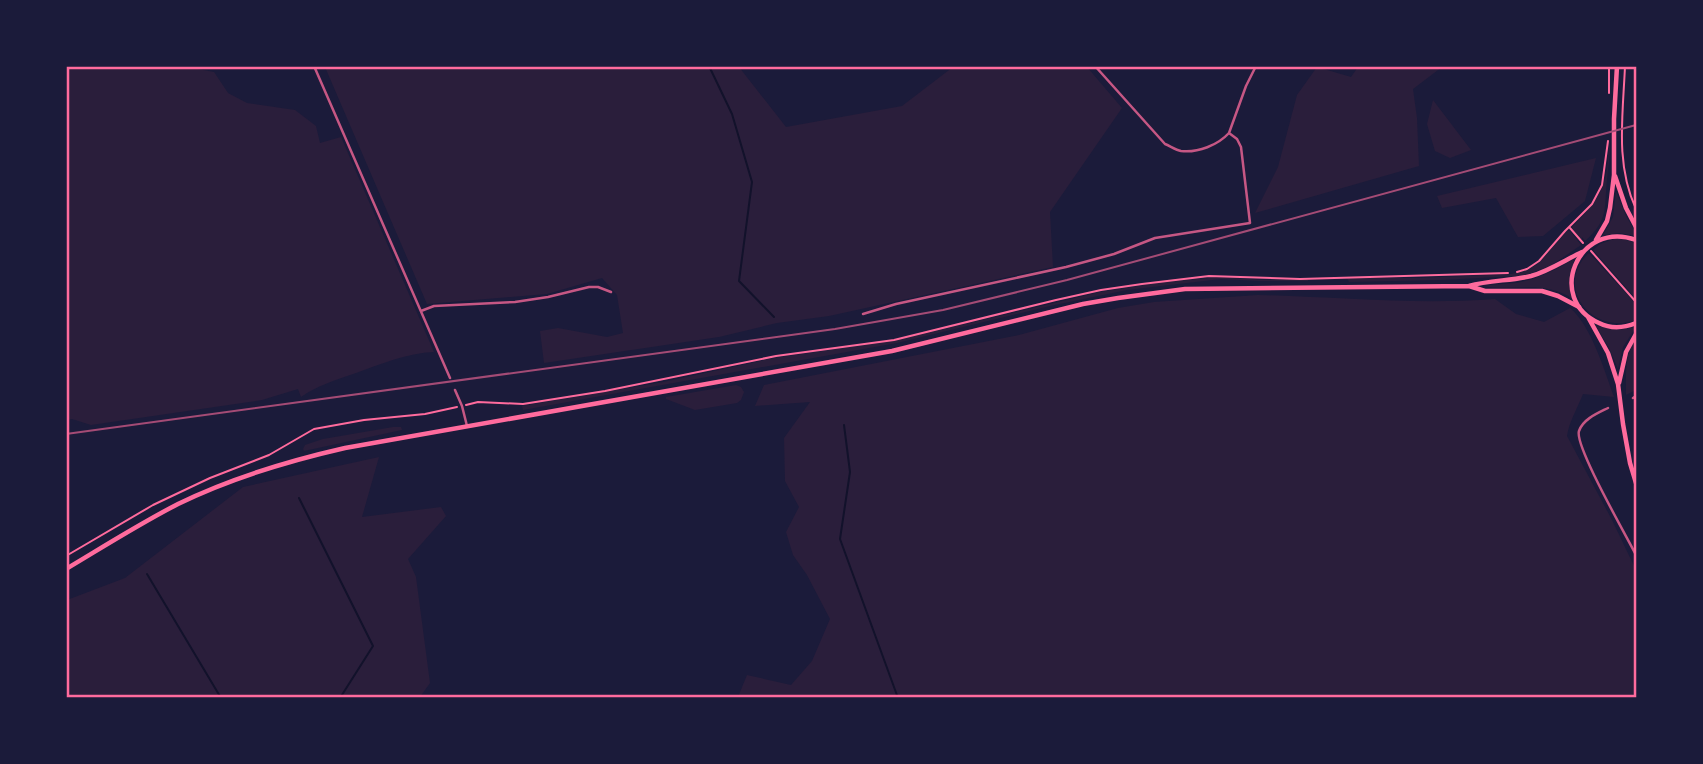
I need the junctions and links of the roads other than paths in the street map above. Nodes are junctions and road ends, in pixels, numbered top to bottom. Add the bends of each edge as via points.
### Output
1 (314, 66) edge
2 (1096, 66) edge
3 (1256, 66) edge
4 (1617, 66) edge
5 (1229, 133) junction
6 (1614, 175) junction
7 (1636, 227) edge
8 (1636, 240) edge
9 (1596, 241) junction
10 (1583, 252) junction
11 (1469, 286) junction
12 (611, 292) dead end
13 (1580, 307) junction
14 (421, 311) junction
15 (863, 314) dead end
16 (1587, 316) junction
17 (1636, 323) edge
18 (1636, 334) edge
19 (450, 378) dead end
20 (1619, 384) junction
21 (455, 390) dead end
22 (1608, 408) dead end
23 (467, 426) junction
24 (1636, 483) edge
25 (1636, 555) edge
26 (66, 569) edge

1 - 14 street
2 - 5 street via 1165,144 1180,151 1199,150
3 - 5 street
4 - 6 main road
5 - 15 street via 1241,147 1250,223 1173,234 1066,267
6 - 7 main road
6 - 9 main road via 1607,221
8 - 9 main road via 1616,236
9 - 10 main road
10 - 11 main road via 1529,277
10 - 13 main road via 1572,283
11 - 13 main road via 1485,291 1542,292
11 - 23 main road via 1185,289 1083,304 892,351
12 - 14 street via 589,287 531,300 434,306
13 - 16 main road
14 - 19 street
16 - 17 main road via 1612,327
16 - 20 main road
18 - 20 main road via 1626,352
20 - 24 main road
21 - 23 street
22 - 25 street via 1584,423 1578,439
23 - 26 main road via 345,448 235,480 180,503

